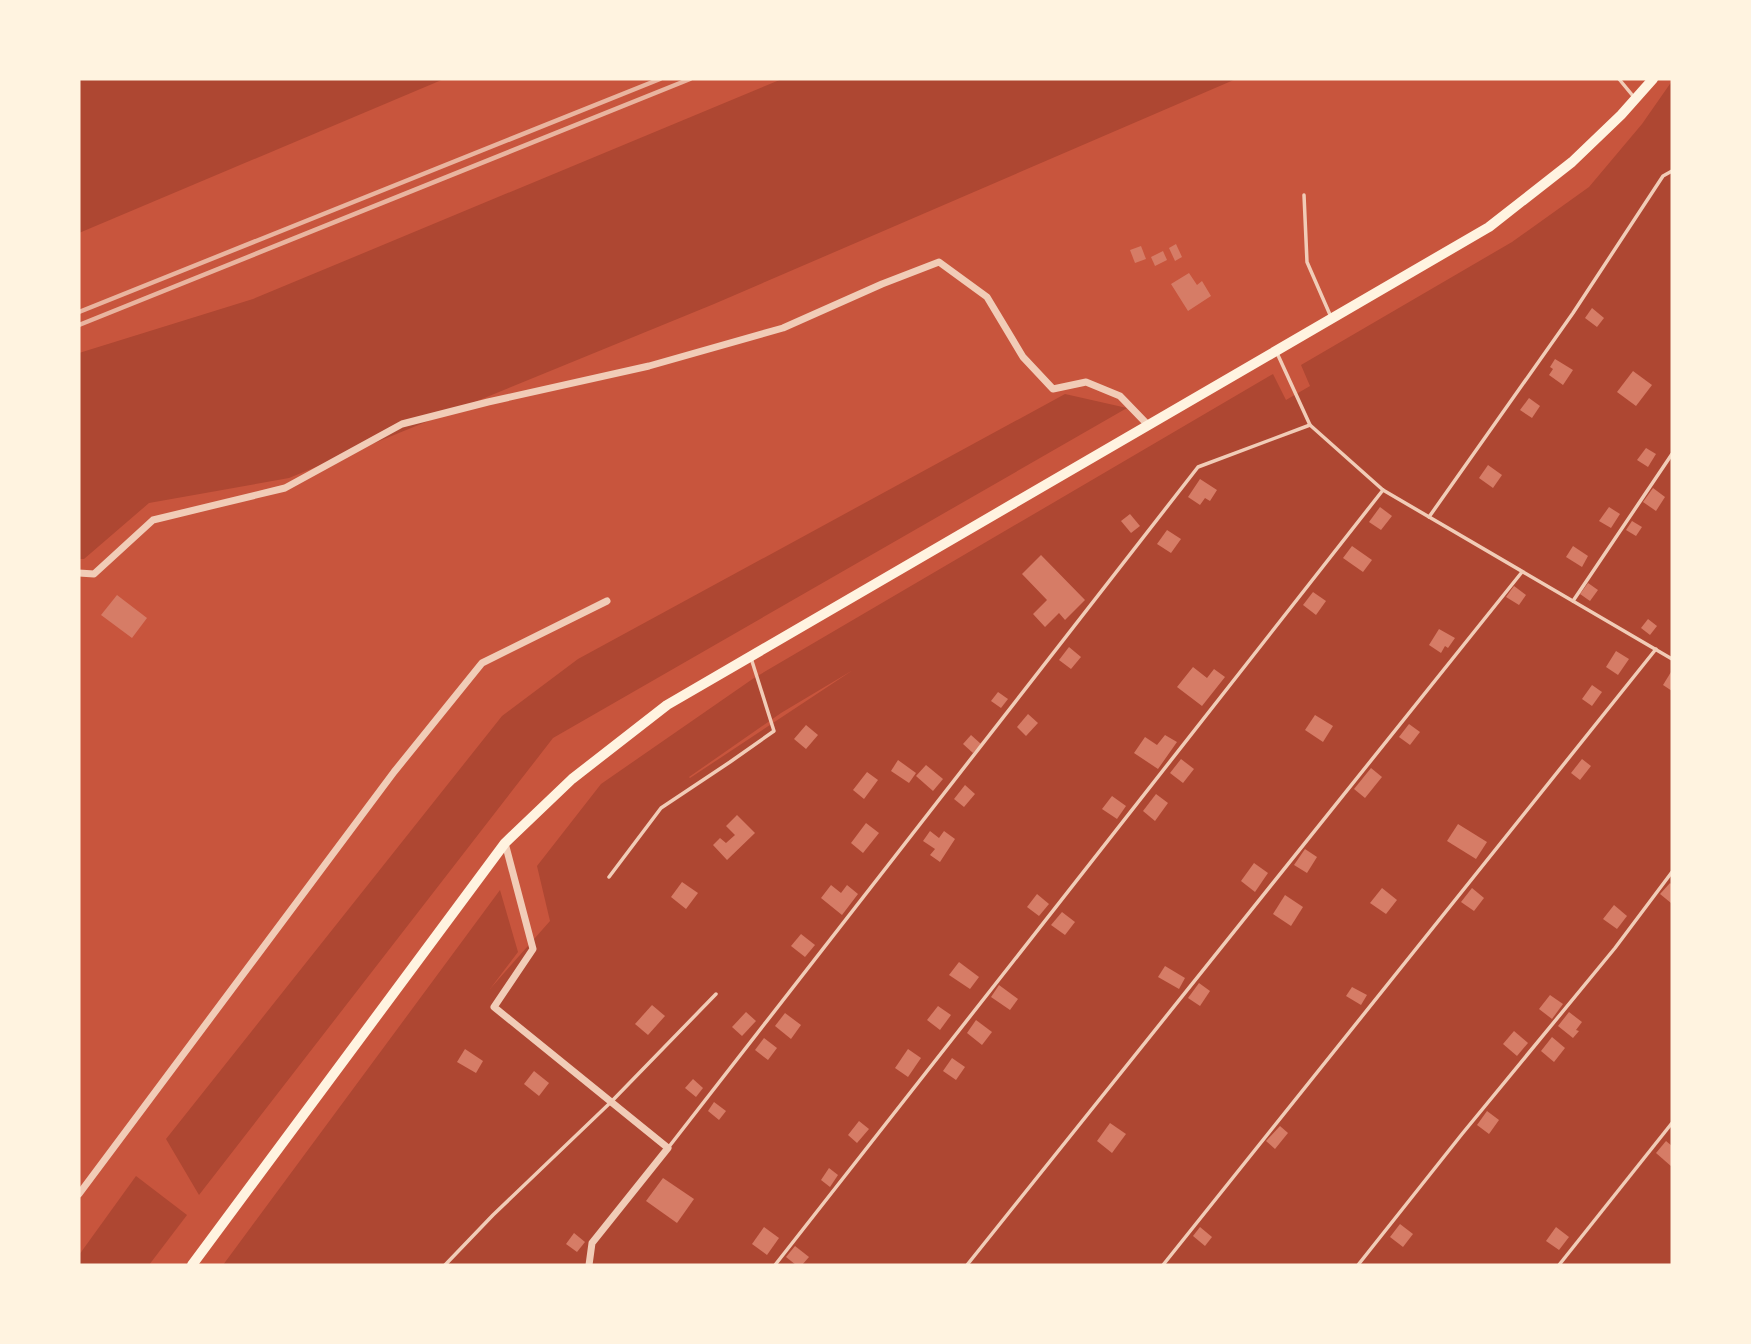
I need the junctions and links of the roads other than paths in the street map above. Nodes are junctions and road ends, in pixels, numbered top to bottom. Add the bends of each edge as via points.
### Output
1 (1619, 79) edge
2 (1653, 79) edge
3 (1636, 99) junction
4 (1672, 171) edge
5 (1304, 195) dead end
6 (1332, 318) junction
7 (1276, 351) junction
8 (1148, 425) junction
9 (1310, 425) junction
10 (1672, 454) edge
11 (1383, 490) junction
12 (1429, 517) junction
13 (1522, 572) junction
14 (79, 573) edge
15 (607, 601) dead end
16 (1573, 601) junction
17 (1656, 649) junction
18 (751, 656) junction
19 (1672, 659) edge
20 (505, 843) junction
21 (1672, 872) edge
22 (609, 877) dead end
23 (716, 994) dead end
24 (611, 1102) junction
25 (1672, 1123) edge
26 (668, 1148) junction
27 (79, 1194) edge
28 (192, 1265) edge
29 (445, 1265) edge
30 (589, 1265) edge
31 (775, 1265) edge
32 (967, 1265) edge
33 (1163, 1265) edge
34 (1358, 1265) edge
35 (1559, 1265) edge

1 - 3 lane
2 - 3 main road
3 - 6 main road via 1572,162 1489,228
4 - 12 lane via 1663,176
5 - 6 lane via 1307,262
6 - 7 main road
7 - 8 main road
7 - 9 lane
8 - 14 street via 1119,396 1086,382 1053,388 1023,357 986,297 939,262 783,328 649,366 401,424 285,488 153,520 94,574
8 - 18 main road
9 - 11 lane
9 - 26 lane via 1198,467
10 - 16 lane
11 - 12 lane
11 - 31 lane
12 - 13 lane
13 - 16 lane
13 - 32 lane
15 - 27 street via 482,663 394,772
16 - 17 lane
17 - 19 lane
17 - 33 lane
18 - 20 main road via 667,705 572,779
18 - 22 lane via 774,731 661,808
20 - 24 street via 533,949 494,1007
20 - 28 main road
21 - 34 lane
23 - 24 lane
24 - 26 street
24 - 29 lane
25 - 35 lane
26 - 30 street via 592,1243

